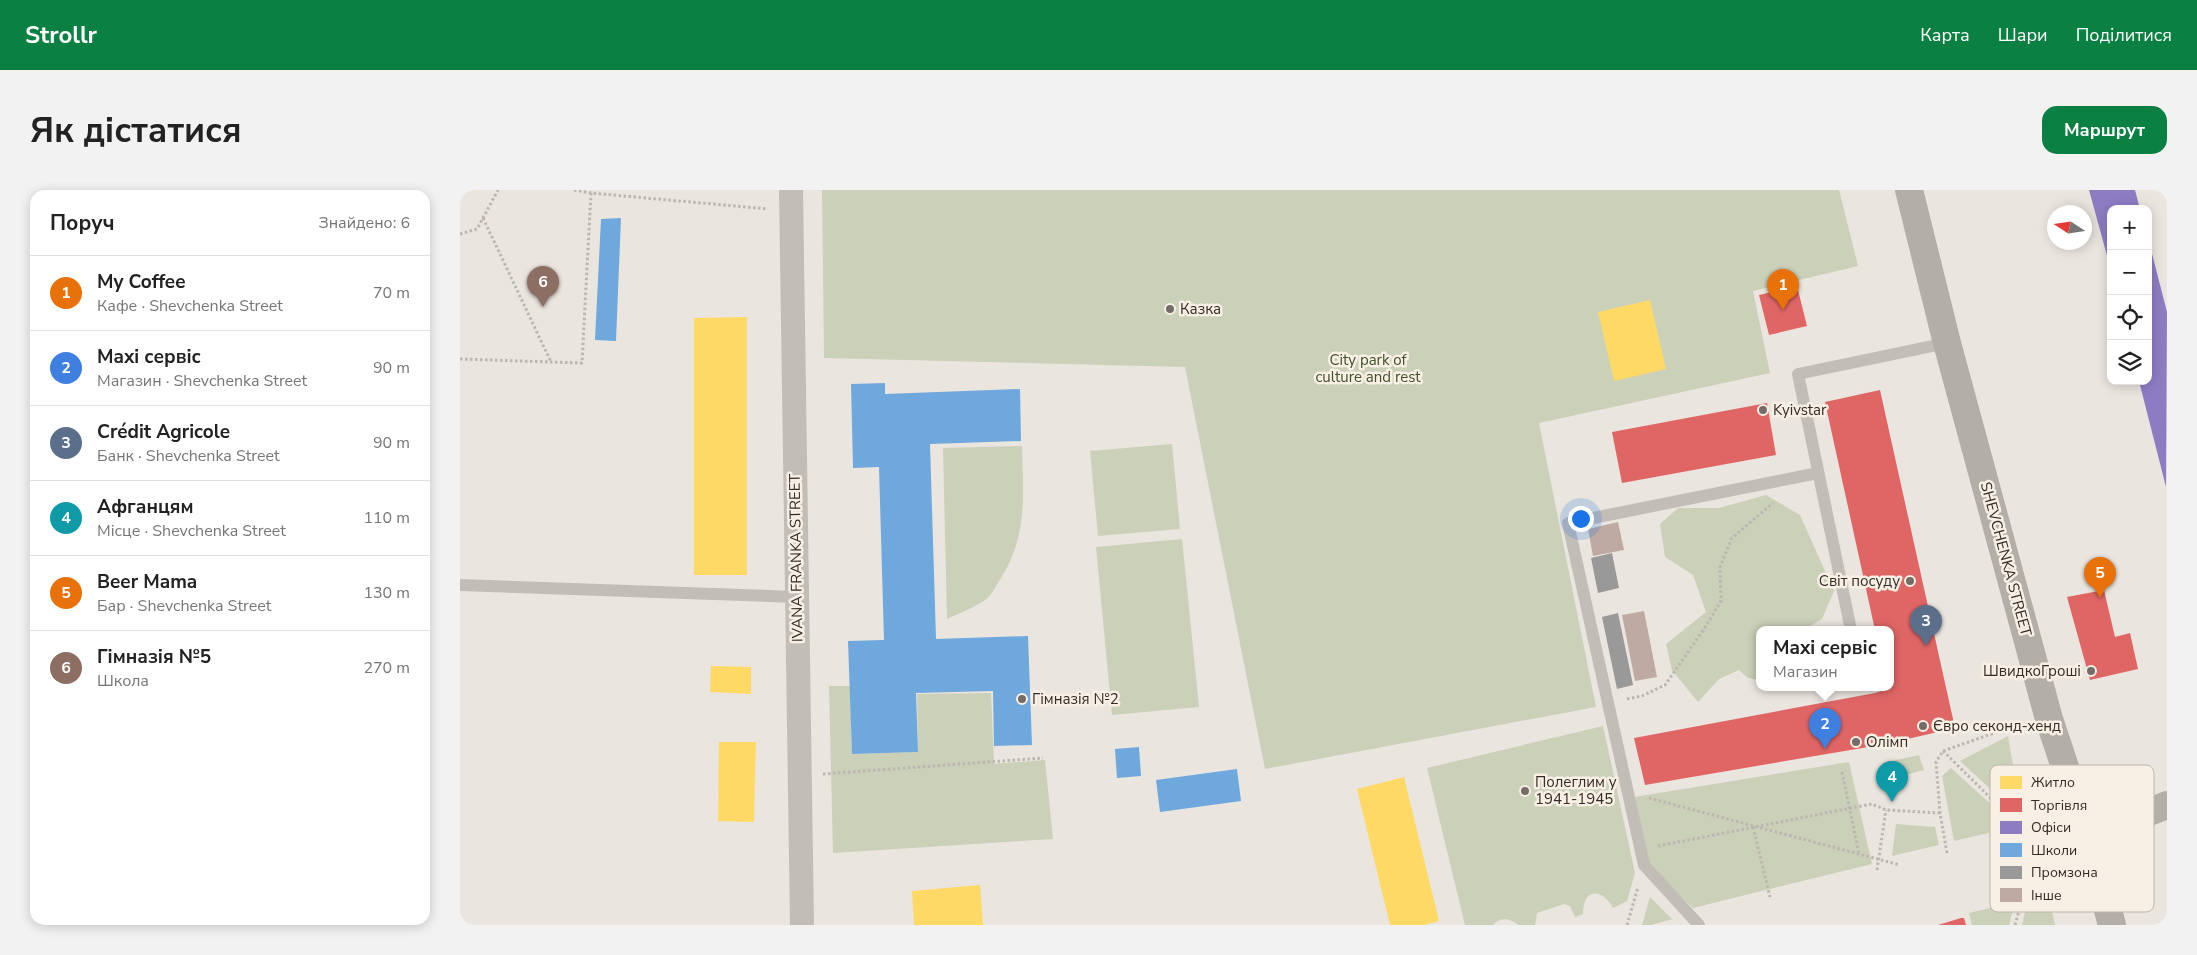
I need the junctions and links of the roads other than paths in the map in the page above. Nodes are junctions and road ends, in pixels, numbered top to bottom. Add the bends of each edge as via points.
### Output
1 (791, 190) edge
2 (1909, 190) edge
3 (1947, 343) junction
4 (1818, 473) junction
5 (460, 585) edge
6 (796, 597) junction
7 (1850, 626) edge
8 (2064, 765) edge
9 (2167, 806) edge
10 (2154, 811) edge
11 (2108, 912) edge
12 (802, 925) edge
13 (1699, 925) edge
14 (2112, 925) edge

1 - 6 street, IVANA FRANKA STREET
2 - 3 street, SHEVCHENKA STREET
3 - 4 lane via 1798,374
3 - 8 street, SHEVCHENKA STREET
4 - 7 lane
4 - 13 lane via 1568,523 1644,865
5 - 6 lane
6 - 12 street, IVANA FRANKA STREET
9 - 10 street
11 - 14 street, SHEVCHENKA STREET

